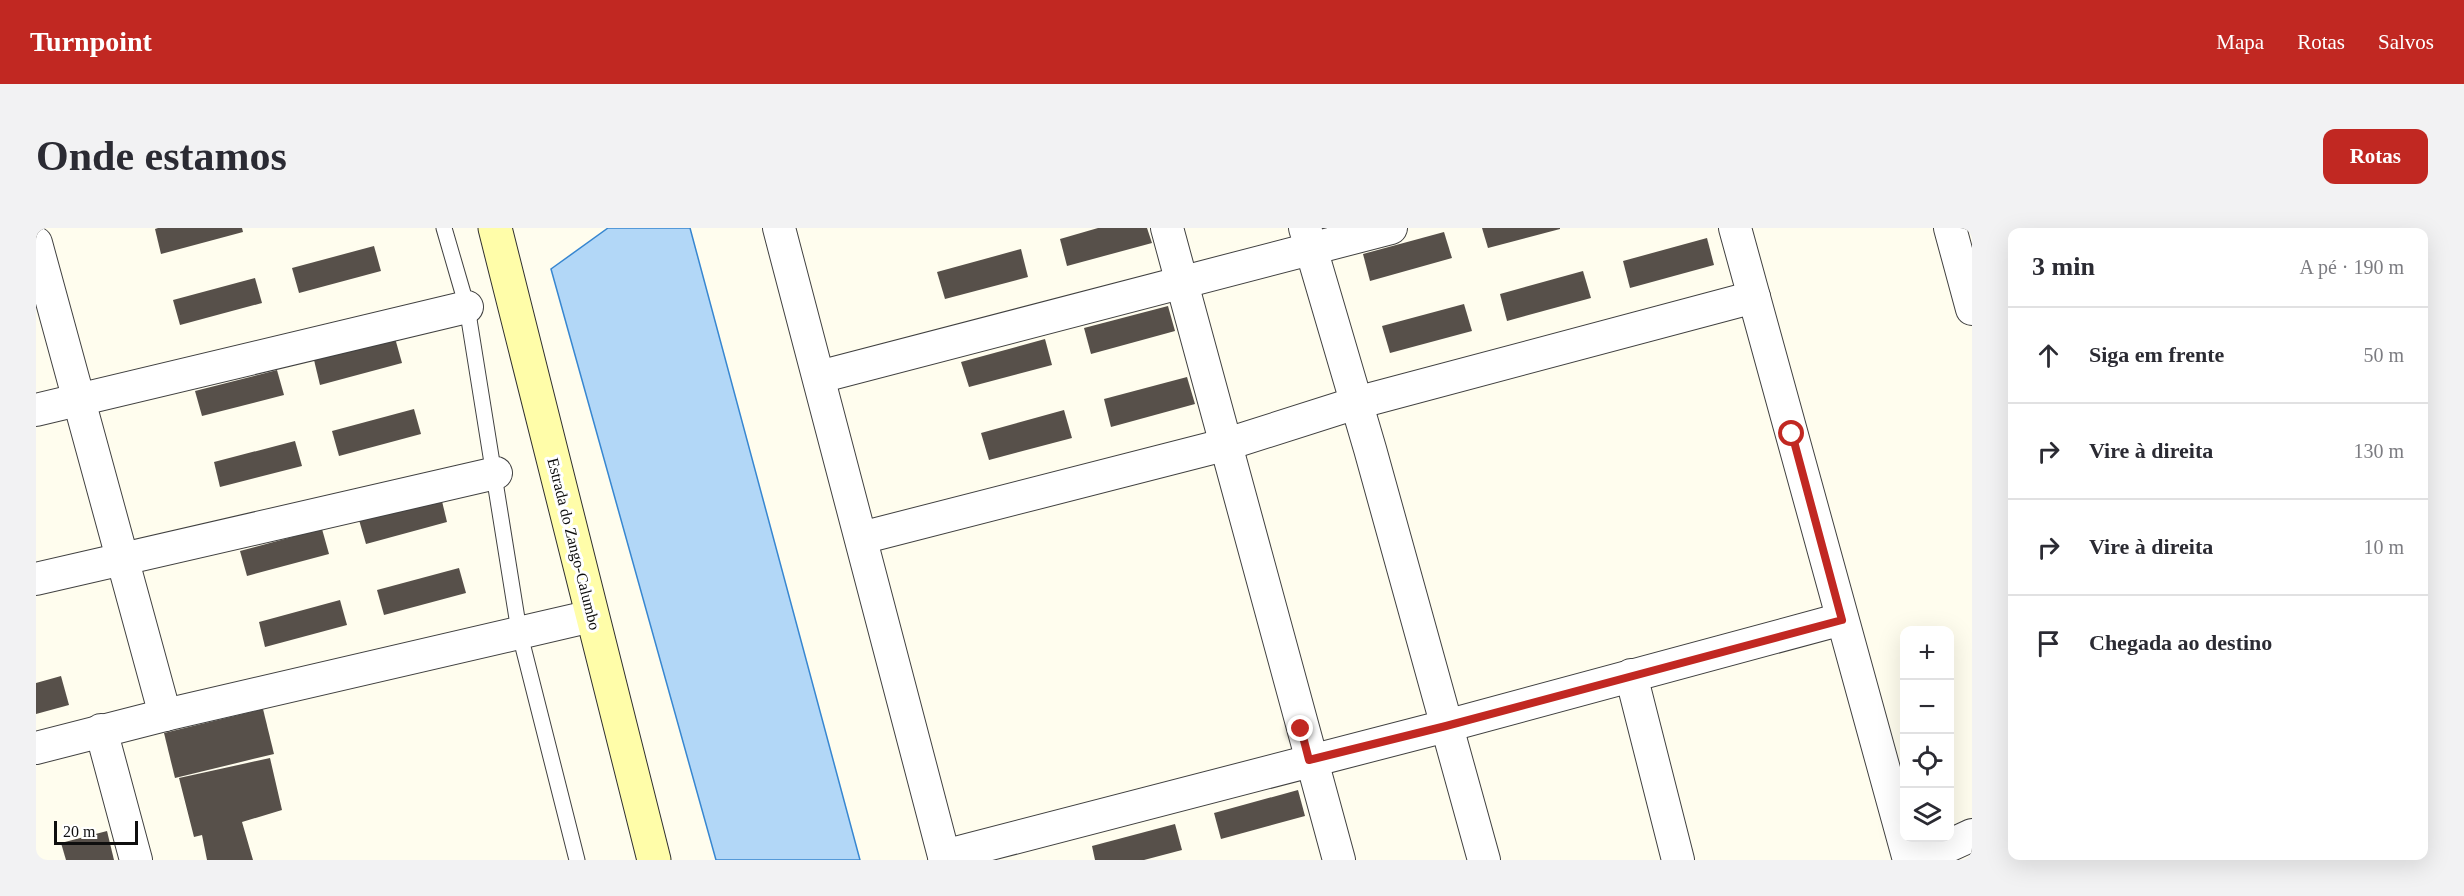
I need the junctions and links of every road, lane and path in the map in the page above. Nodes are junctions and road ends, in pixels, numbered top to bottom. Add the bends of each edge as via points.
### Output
1 (444, 228) edge
2 (495, 228) edge
3 (779, 228) edge
4 (1167, 228) edge
5 (1391, 228) edge
6 (1735, 228) edge
7 (1950, 228) edge
8 (1308, 239) edge
9 (36, 243) edge
10 (1967, 268) edge
11 (1181, 280) junction
12 (1754, 297) junction
13 (467, 307) junction
14 (1972, 309) edge
15 (819, 377) junction
16 (80, 398) junction
17 (1356, 403) junction
18 (36, 410) edge
19 (1224, 445) junction
20 (496, 472) junction
21 (861, 538) junction
22 (124, 557) junction
23 (36, 579) edge
24 (592, 616) junction
25 (1842, 620) junction
26 (519, 631) junction
27 (1631, 675) junction
28 (165, 715) junction
29 (1446, 726) junction
30 (101, 730) junction
31 (36, 748) edge
32 (1309, 760) junction
33 (1972, 835) edge
34 (945, 858) edge
35 (136, 860) edge
36 (577, 860) edge
37 (654, 860) edge
38 (1339, 860) edge
39 (1484, 860) edge
40 (1678, 860) edge
41 (1909, 860) edge
42 (1918, 860) edge

1 - 13 lane
2 - 24 main road, Estrada do Zango-Calumbo
3 - 15 street
4 - 11 street
5 - 8 street
6 - 12 street
7 - 10 street
8 - 11 street
8 - 17 street
9 - 16 street
10 - 14 street
11 - 15 street
11 - 19 street
12 - 17 street
12 - 25 street
13 - 16 street
13 - 20 lane
15 - 21 street
16 - 18 street
16 - 22 street
17 - 19 street
17 - 29 street
19 - 21 street
19 - 32 street
20 - 22 street
20 - 26 lane
21 - 34 street
22 - 23 street
22 - 28 street
24 - 26 street
24 - 37 main road, Estrada do Zango-Calumbo
25 - 27 street
25 - 41 street
26 - 28 street
26 - 36 lane
27 - 29 street
27 - 40 street
28 - 30 street
29 - 32 street
29 - 39 street
30 - 31 street
30 - 35 street
32 - 34 street
32 - 38 street
33 - 42 street

